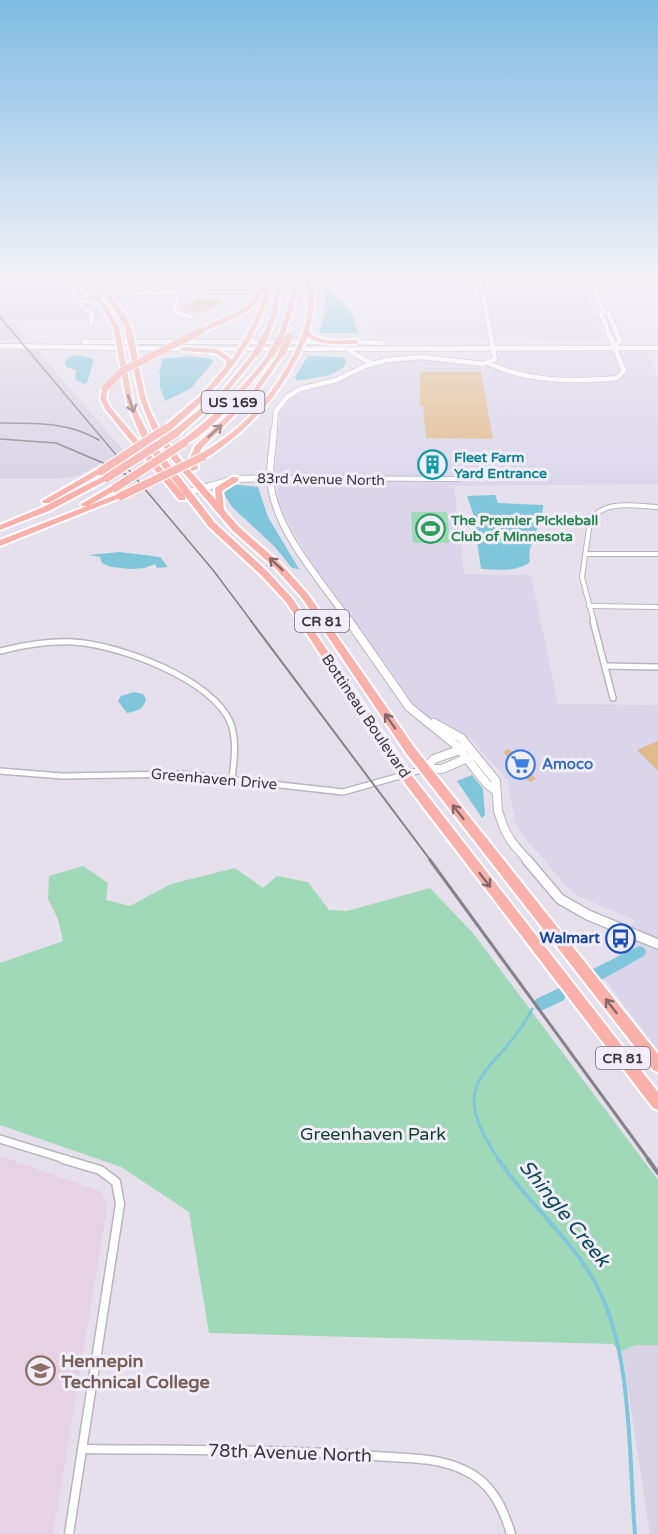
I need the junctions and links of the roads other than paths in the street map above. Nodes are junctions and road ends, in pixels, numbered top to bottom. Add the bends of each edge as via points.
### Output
1 (121, 351) edge
2 (133, 351) edge
3 (162, 351) edge
4 (203, 351) edge
5 (241, 351) edge
6 (257, 351) edge
7 (274, 351) edge
8 (282, 351) edge
9 (297, 351) edge
10 (344, 351) edge
11 (364, 351) edge
12 (494, 351) edge
13 (618, 351) edge
14 (363, 359) junction
15 (488, 363) junction
16 (372, 364) junction
17 (229, 365) junction
18 (270, 478) junction
19 (235, 479) junction
20 (458, 479) dead end
21 (199, 485) junction
22 (186, 493) junction
23 (658, 507) edge
24 (221, 511) junction
25 (0, 526) edge
26 (0, 542) edge
27 (236, 548) junction
28 (586, 554) junction
29 (658, 554) edge
30 (590, 606) junction
31 (658, 607) edge
32 (0, 651) edge
33 (605, 666) junction
34 (658, 667) edge
35 (613, 698) dead end
36 (464, 748) junction
37 (471, 756) junction
38 (425, 769) junction
39 (0, 771) edge
40 (405, 775) junction
41 (232, 779) junction
42 (658, 944) edge
43 (658, 1065) edge
44 (658, 1103) edge
45 (0, 1139) edge
46 (82, 1449) junction
47 (69, 1534) edge
48 (511, 1534) edge

1 -> 22 highway, Bottineau Boulevard / CR 81 via 125,385 137,420
2 - 21 highway, Bottineau Boulevard / CR 81 via 150,417
3 - 27 highway, bridge via 122,371 105,388 103,398 107,408 193,512
4 - 17 highway via 220,352
5 - 17 highway
6 - 25 highway, US 169, bridge via 225,392 176,433 107,478
7 - 26 highway, US 169, bridge via 240,395 184,443 115,488
21 -> 8 highway, bridge via 193,460 198,448 249,399
9 - 26 highway, bridge via 281,380 252,419 202,457 120,496
10 - 14 street
11 - 14 street
12 - 15 street via 497,357
13 - 15 street via 622,375 607,378 535,377 510,373
14 - 16 street
15 - 16 street via 422,357
16 - 18 street via 300,390 282,401 276,411
17 - 25 highway, bridge via 199,401 170,426 101,471
18 - 19 street, 83rd Avenue North
18 - 20 street, 83rd Avenue North
18 - 36 street via 277,510 293,542 399,693 421,718
19 - 21 street, 83rd Avenue North
19 - 24 highway via 218,490
21 - 22 street, 83rd Avenue North
21 - 24 highway, Bottineau Boulevard / CR 81
22 - 27 highway, Bottineau Boulevard / CR 81
23 - 28 street via 611,507 598,511 590,521
38 -> 24 highway, Bottineau Boulevard / CR 81 via 306,596
27 - 40 highway, Bottineau Boulevard / CR 81 via 288,600
28 - 29 street
28 - 30 street via 582,577
30 - 31 street
30 - 33 street
32 - 41 street via 46,642 79,643 127,651 158,664 207,694 226,715 235,740
33 - 34 street
33 - 35 street
36 - 37 street
36 - 38 street via 434,759
37 - 38 street via 442,769
37 - 42 street via 487,784 495,790 500,819 508,835 560,898 588,915
38 - 40 street, Greenhaven Drive
43 -> 38 highway, Bottineau Boulevard / CR 81
39 - 41 street, Greenhaven Drive via 62,776 183,774
40 - 41 street, Greenhaven Drive via 343,792
40 -> 44 highway, Bottineau Boulevard / CR 81
45 - 46 street via 100,1170 116,1182 120,1204
46 - 47 street
46 - 48 street, 78th Avenue North via 321,1452 438,1461 473,1473 490,1487

